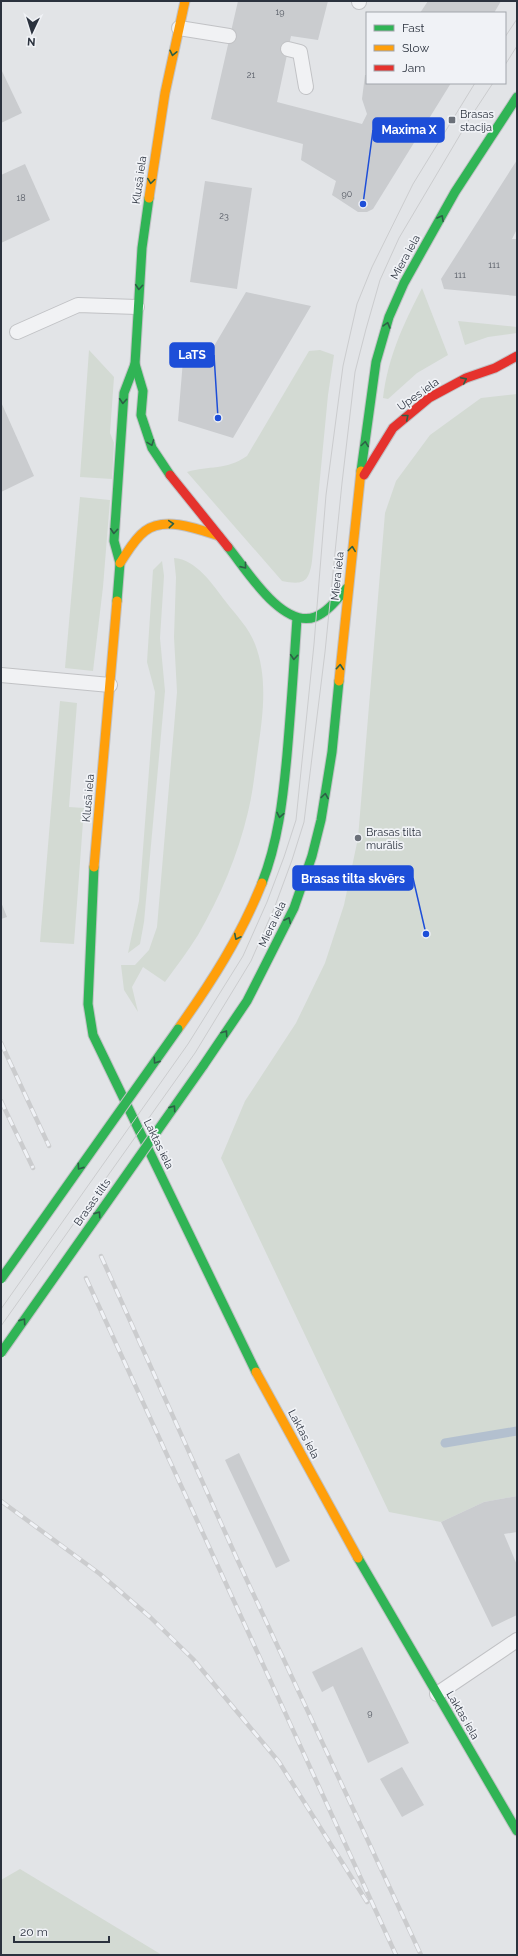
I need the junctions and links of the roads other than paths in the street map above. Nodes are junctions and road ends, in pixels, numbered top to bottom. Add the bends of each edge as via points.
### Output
1 (185, 1) edge
2 (179, 28) junction
3 (229, 36) dead end
4 (288, 49) dead end
5 (306, 87) dead end
6 (517, 97) edge
7 (138, 307) junction
8 (17, 332) dead end
9 (517, 356) edge
10 (135, 364) junction
11 (359, 482) junction
12 (219, 536) junction
13 (120, 563) junction
14 (347, 588) junction
15 (297, 618) junction
16 (1, 675) edge
17 (110, 685) junction
18 (93, 1035) joint
19 (203, 1066) joint
20 (1, 1279) edge
21 (1, 1352) edge
22 (517, 1640) edge
23 (438, 1694) junction
24 (517, 1831) edge

1 - 2 street, Klusā iela
2 - 3 lane
2 -> 7 street, Klusā iela via 156,143 142,248
4 - 5 lane via 300,52
11 -> 6 street, Miera iela via 376,362 389,317 404,283 455,192
7 - 8 lane via 78,305
7 - 10 street, Klusā iela
11 -> 9 street, Upes iela via 393,428 429,398 466,378 495,368
10 -> 12 street, Klusā iela via 144,391 141,415 152,448
10 -> 13 street, Klusā iela via 124,393 114,541
14 -> 11 street, Miera iela
13 -> 12 street via 146,530 162,525 188,525
12 -> 15 street, Klusā iela via 275,605
13 - 17 street, Klusā iela
14 - 15 street via 329,609 316,618
19 -> 14 street, Miera iela via 247,1001 267,963 294,908 312,856 321,820 332,752
15 -> 20 street, bridge via 283,799 272,853 254,904 202,997
16 - 17 lane
17 - 18 street, Klusā iela via 96,837 89,960 88,1004
18 - 23 street, Laktas iela via 250,1360 368,1579
21 -> 19 street, Brasas tilts, bridge
22 - 23 lane
23 - 24 street, Laktas iela

